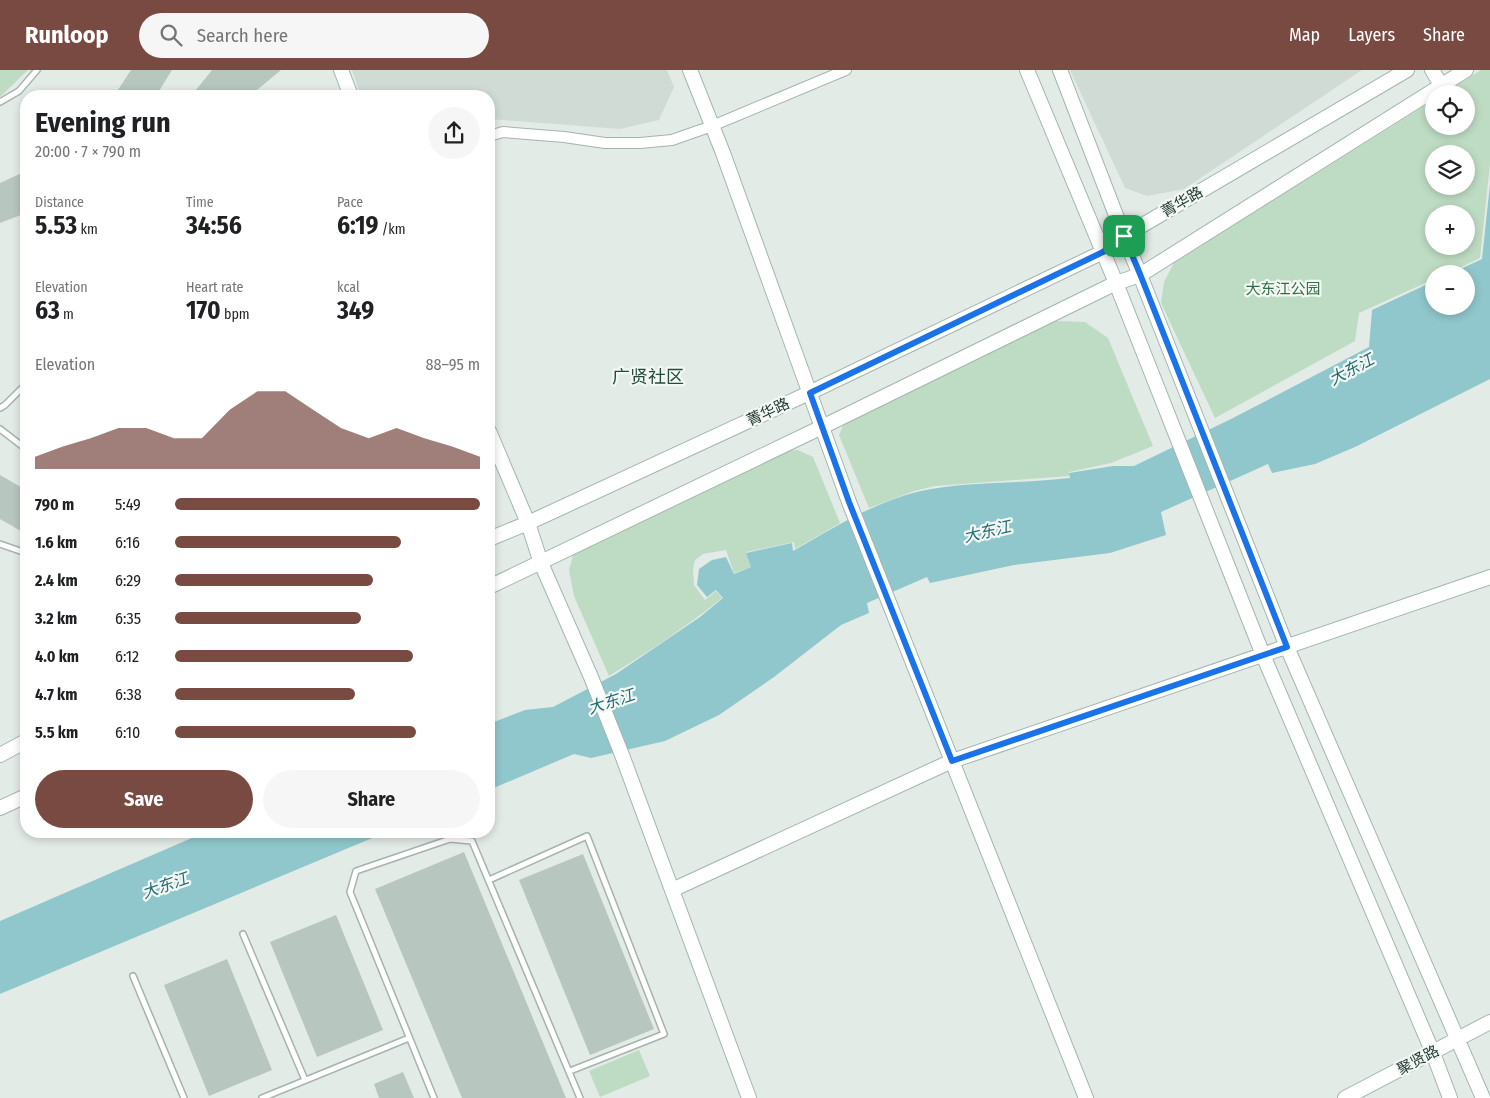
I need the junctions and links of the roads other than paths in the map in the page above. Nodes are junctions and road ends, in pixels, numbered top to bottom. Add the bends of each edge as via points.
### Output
1 (38, 70) edge
2 (341, 70) edge
3 (690, 70) edge
4 (846, 70) edge
5 (1027, 70) edge
6 (1060, 70) edge
7 (1407, 70) edge
8 (1432, 70) edge
9 (1466, 70) edge
10 (1440, 85) edge
11 (1443, 85) edge
12 (349, 90) edge
13 (1425, 96) edge
14 (0, 102) edge
15 (712, 126) junction
16 (495, 134) edge
17 (1124, 236) junction
18 (1103, 252) junction
19 (1140, 274) junction
20 (1116, 283) junction
21 (20, 390) edge
22 (810, 393) junction
23 (0, 408) edge
24 (822, 428) junction
25 (0, 429) edge
26 (20, 444) edge
27 (495, 445) edge
28 (528, 524) junction
29 (495, 537) edge
30 (0, 544) edge
31 (20, 551) edge
32 (540, 564) junction
33 (1490, 577) edge
34 (495, 584) edge
35 (1287, 647) junction
36 (1263, 655) junction
37 (20, 744) edge
38 (0, 755) edge
39 (952, 761) junction
40 (20, 799) edge
41 (0, 808) edge
42 (489, 880) junction
43 (672, 890) junction
44 (243, 934) dead end
45 (133, 976) dead end
46 (1490, 1022) edge
47 (409, 1038) junction
48 (1456, 1039) junction
49 (1433, 1053) junction
50 (570, 1071) junction
51 (305, 1080) junction
52 (1482, 1095) edge
53 (184, 1098) edge
54 (262, 1098) edge
55 (434, 1098) edge
56 (580, 1098) edge
57 (749, 1098) edge
58 (1086, 1098) edge
59 (1345, 1098) edge
60 (1450, 1098) edge

1 - 14 lane via 19,91
2 - 12 street
3 - 15 street
4 - 15 street
5 - 18 street
6 - 17 street
7 - 17 street, 菁华路
8 - 10 street
9 - 11 street
13 - 19 street
15 - 16 street via 672,140 640,143 605,143 503,132
15 - 22 street
17 - 18 street, 菁华路
17 - 19 street
18 - 20 street
18 - 22 street, 菁华路
19 - 20 street
19 - 35 street
20 - 24 street
20 - 36 street
21 - 23 lane
22 - 24 street
22 - 28 street, 菁华路
24 - 32 street
24 - 39 street
25 - 26 lane
27 - 28 street
28 - 29 street, 菁华路
28 - 32 street
30 - 31 lane
32 - 34 street
32 - 43 street via 591,677
33 - 35 street
35 - 36 street
35 - 48 street
36 - 39 street
36 - 49 street
37 - 38 street
39 - 43 street
39 - 58 street
40 - 41 street
42 - 47 lane via 472,842 450,839 356,871 350,892
42 - 50 lane
42 - 50 lane via 588,836 664,1034
43 - 57 street
44 - 51 lane
45 - 53 lane
46 - 48 street, 聚贤路
47 - 51 lane
47 - 55 lane
48 - 49 street, 聚贤路
48 - 52 street
49 - 59 street, 聚贤路
49 - 60 street
50 - 56 lane
51 - 54 lane

